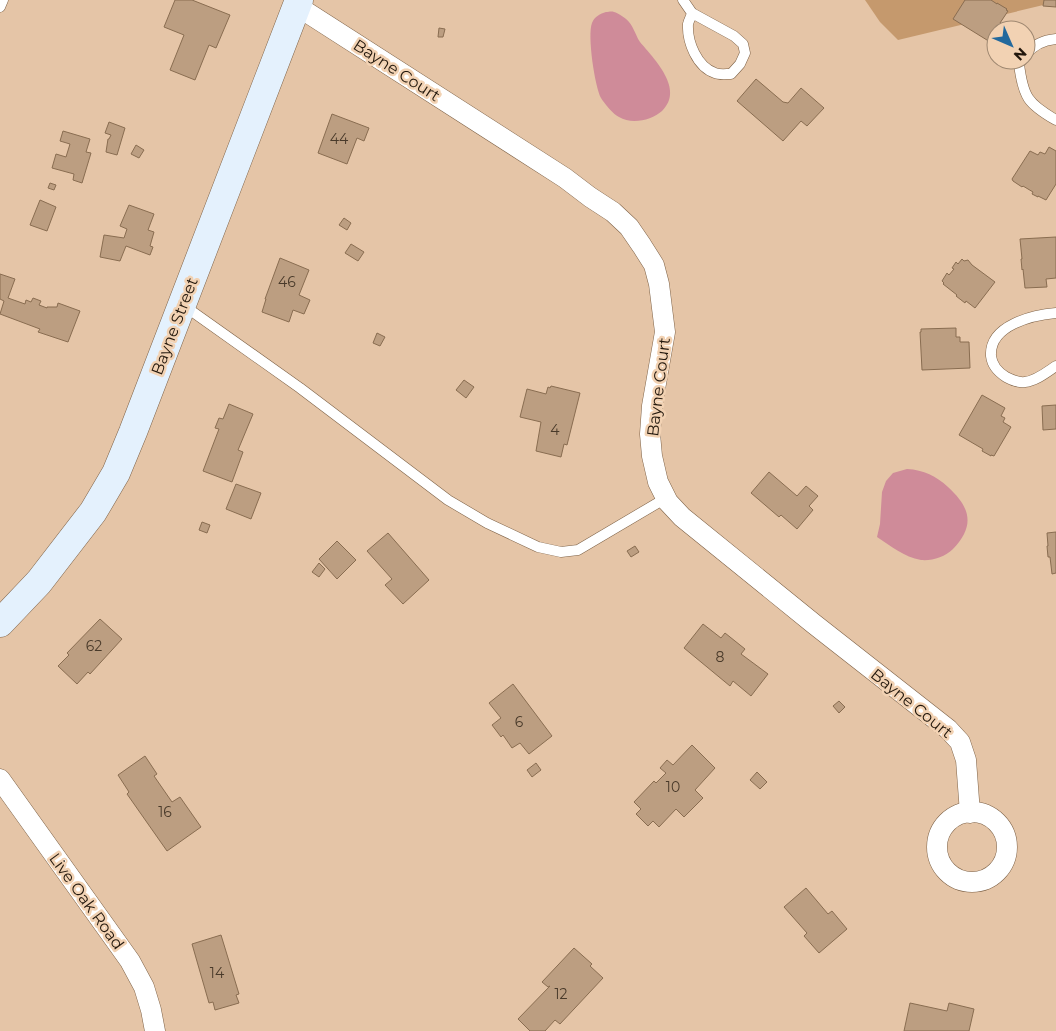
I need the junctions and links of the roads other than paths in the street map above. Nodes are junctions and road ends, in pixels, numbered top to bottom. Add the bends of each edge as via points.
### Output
1 (3, 0) edge
2 (683, 0) edge
3 (298, 3) edge
4 (0, 7) edge
5 (692, 13) junction
6 (1056, 39) edge
7 (1036, 46) edge
8 (1020, 70) edge
9 (1056, 120) edge
10 (182, 305) junction
11 (1056, 313) edge
12 (1056, 366) edge
13 (666, 498) junction
14 (0, 623) edge
15 (0, 780) edge
16 (970, 813) dead end
17 (155, 1031) edge

1 - 4 lane
2 - 5 lane
3 - 10 street, Bayne Street
3 - 13 street, Bayne Court via 565,178 629,227 654,265 659,284 665,332 650,434 658,482
5 - 5 lane via 743,44 745,53 731,74 716,74 704,67 695,54 689,39 688,22
6 - 7 lane via 1047,39
8 - 9 lane via 1028,99
10 - 13 lane via 300,388 448,500 538,547 561,552 578,550
10 - 14 street, Bayne Street via 116,473 93,512 39,582
11 - 12 lane via 1031,316 1014,323 998,336 991,348 992,362 1000,374 1013,381 1025,382
13 - 16 street, Bayne Court via 682,517 948,728 960,742 966,760
15 - 17 street, Live Oak Road via 130,961 144,987

